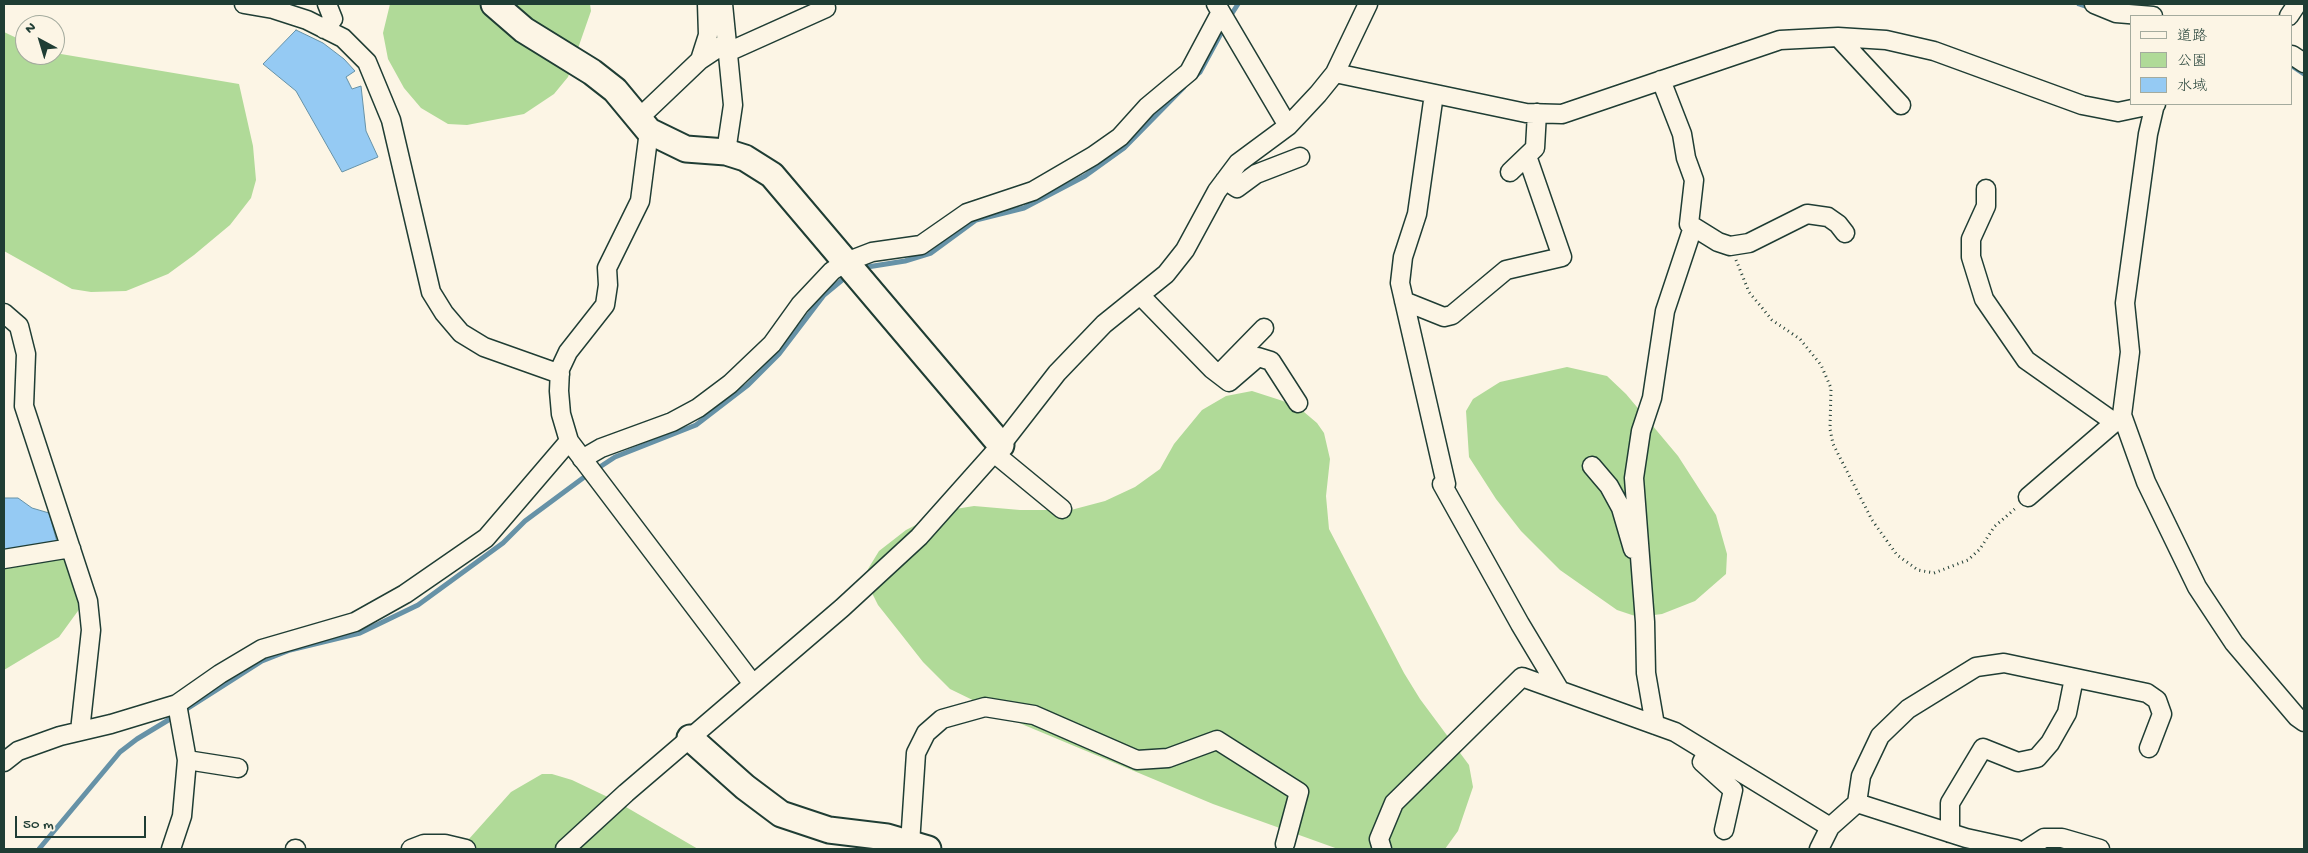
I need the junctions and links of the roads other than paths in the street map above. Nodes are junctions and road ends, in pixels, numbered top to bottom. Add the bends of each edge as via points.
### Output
1 (244, 4) edge
2 (327, 4) edge
3 (494, 4) edge
4 (707, 4) edge
5 (723, 4) edge
6 (1368, 4) edge
7 (2094, 4) edge
8 (2296, 4) edge
9 (826, 8) dead end
10 (1218, 8) edge
11 (2141, 15) edge
12 (2290, 15) edge
13 (324, 29) junction
14 (1838, 37) junction
15 (727, 47) junction
16 (2293, 56) edge
17 (700, 60) junction
18 (2304, 63) edge
19 (1335, 73) junction
20 (1662, 80) junction
21 (1434, 94) junction
22 (1901, 105) dead end
23 (2150, 105) edge
24 (2155, 105) edge
25 (1537, 113) junction
26 (644, 125) junction
27 (1288, 126) junction
28 (726, 152) junction
29 (1526, 156) junction
30 (1300, 157) dead end
31 (1510, 172) dead end
32 (1225, 180) junction
33 (1986, 189) dead end
34 (1693, 227) junction
35 (1845, 233) dead end
36 (846, 262) junction
37 (1140, 295) junction
38 (1404, 302) junction
39 (4, 313) edge
40 (1264, 328) dead end
41 (560, 374) junction
42 (1218, 374) junction
43 (1298, 403) dead end
44 (2118, 419) junction
45 (569, 441) junction
46 (998, 449) junction
47 (582, 459) junction
48 (1592, 466) dead end
49 (2028, 497) road end
50 (1062, 510) dead end
51 (71, 548) junction
52 (4, 560) edge
53 (1641, 562) junction
54 (2074, 678) junction
55 (753, 684) junction
56 (1559, 689) junction
57 (177, 704) junction
58 (2304, 722) edge
59 (1655, 725) junction
60 (80, 731) junction
61 (690, 738) junction
62 (2149, 748) dead end
63 (1707, 752) junction
64 (187, 760) junction
65 (4, 762) edge
66 (238, 768) dead end
67 (1857, 803) junction
68 (1830, 827) junction
69 (1724, 830) dead end
70 (1950, 833) junction
71 (1285, 844) dead end
72 (919, 847) edge
73 (171, 849) edge
74 (411, 849) edge
75 (466, 849) edge
76 (565, 849) edge
77 (1382, 849) edge
78 (1819, 849) edge
79 (2016, 849) edge
80 (2027, 849) edge
81 (2100, 849) edge

1 - 13 street via 273,8
2 - 13 street via 333,19
3 - 26 street via 524,30 615,90
4 - 17 street via 708,35
5 - 15 street
6 - 19 street
7 - 11 street via 2116,13
8 - 12 street
9 - 15 street
10 - 27 street
10 - 36 street via 1189,72 1147,107 1120,137 1093,156 1033,191 968,213 922,245 872,252
13 - 41 street via 343,38 367,62 391,120 431,292 444,313 461,333 484,347
14 - 20 street via 1780,40
14 - 22 street
14 - 23 street via 1886,40 1934,51 2082,105 2118,112
15 - 17 street
15 - 28 street via 733,105
16 - 18 street
17 - 26 street
19 - 21 street
19 - 27 street
20 - 25 street via 1562,114
20 - 34 street via 1682,134 1694,180 1689,224
21 - 25 street
21 - 38 street via 1417,214 1403,257 1400,283
24 - 44 street via 2125,303 2130,352
25 - 29 street via 1535,148
26 - 28 street via 686,148
26 - 41 street via 640,201 607,268 604,305 568,352
27 - 32 street via 1238,163
28 - 36 street via 745,158 772,175
29 - 31 street
29 - 38 street via 1562,257 1506,270 1444,317
30 - 32 street via 1256,174 1237,188
32 - 37 street via 1185,250 1166,274
33 - 44 street via 1986,206 1971,239 1971,257 1984,299 2026,360
34 - 35 street via 1730,246 1749,243 1808,214 1828,217
34 - 53 street via 1665,312 1652,398 1641,431 1634,478
36 - 46 street
36 - 47 street via 832,271 800,305 772,344 730,384 698,408
37 - 42 street
37 - 46 street via 1104,324 1056,373
38 - 56 street via 1446,484 1442,484
39 - 51 street via 19,326 26,354 24,406
40 - 42 street
41 - 45 street via 561,414
42 - 43 street via 1229,382 1258,357 1271,361
44 - 49 street
44 - 58 street via 2197,587 2234,643
45 - 47 street
45 - 57 street via 486,538 405,594 354,622 262,649
46 - 50 street
46 - 55 street via 920,537
47 - 55 street
48 - 53 street via 1609,486 1621,508 1630,543
51 - 52 street
51 - 60 street via 88,601 91,630
53 - 59 street via 1646,672
54 - 62 street via 2147,693 2157,700 2162,714
54 - 67 street via 2004,663 1976,667 1908,708 1880,736 1862,776
54 - 70 street via 2067,713 2050,744 2037,758 2018,762 1983,748 1950,803
55 - 61 street
56 - 59 street
56 - 77 street via 1522,677 1394,803 1379,839
57 - 60 street
57 - 64 street
59 - 63 street via 1675,732
60 - 65 street via 18,751
61 - 72 street via 781,814 829,830 887,837
61 - 76 street
63 - 68 street
63 - 69 street via 1702,762 1733,790
64 - 66 street
64 - 73 street via 182,816
67 - 68 street
67 - 70 street
68 - 78 street
70 - 79 street
71 - 72 street via 1299,792 1217,740 1168,758 1137,760 1034,715 985,707 942,719 926,733 916,753
74 - 75 street via 424,844 445,844
80 - 81 street via 2044,838 2062,838

